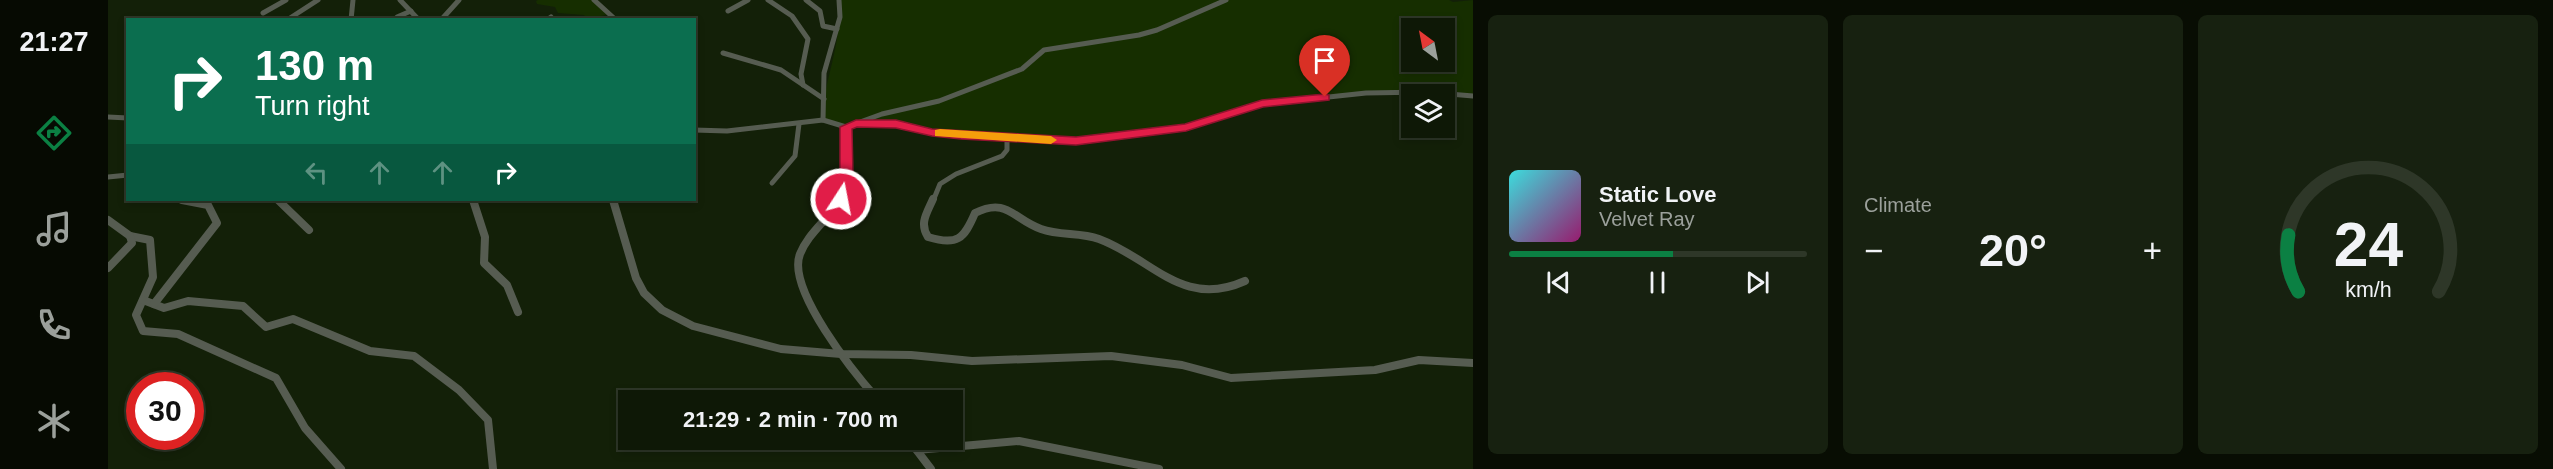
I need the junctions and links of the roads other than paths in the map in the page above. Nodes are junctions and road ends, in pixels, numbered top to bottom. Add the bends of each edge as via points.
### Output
1 (286, 0) edge
2 (305, 0) edge
3 (353, 0) edge
4 (400, 0) edge
5 (459, 0) edge
6 (594, 0) edge
7 (748, 0) edge
8 (768, 0) edge
9 (806, 0) edge
10 (839, 0) edge
11 (1226, 0) edge
12 (316, 1) edge
13 (411, 10) junction
14 (728, 11) dead end
15 (263, 13) dead end
16 (297, 13) junction
17 (448, 13) junction
18 (290, 18) edge
19 (294, 18) edge
20 (351, 18) edge
21 (397, 18) edge
22 (417, 18) edge
23 (443, 18) edge
24 (451, 18) edge
25 (614, 18) edge
26 (837, 28) junction
27 (723, 53) dead end
28 (803, 85) junction
29 (1473, 96) edge
30 (824, 99) junction
31 (108, 117) edge
32 (126, 118) edge
33 (823, 120) junction
34 (856, 123) junction
35 (799, 124) junction
36 (846, 127) junction
37 (696, 130) edge
38 (1006, 138) junction
39 (126, 175) edge
40 (108, 177) edge
41 (772, 183) dead end
42 (187, 201) edge
43 (473, 201) edge
44 (613, 201) edge
45 (280, 202) edge
46 (108, 220) edge
47 (309, 230) dead end
48 (130, 237) junction
49 (108, 268) edge
50 (1245, 281) dead end
51 (142, 300) junction
52 (154, 304) junction
53 (518, 312) dead end
54 (841, 354) junction
55 (1473, 363) edge
56 (870, 390) edge
57 (963, 446) edge
58 (917, 450) edge
59 (341, 469) edge
60 (493, 469) edge
61 (931, 469) edge
62 (1160, 469) edge

1 - 15 street
2 - 12 street
3 - 20 street
4 - 13 street
5 - 17 street
6 - 25 street
7 - 14 street
8 - 28 street via 792,16 808,39 801,74
9 - 26 street via 820,11 823,26
10 - 26 street
11 - 34 street via 1139,35 1044,50 1022,69 939,101
12 - 16 street
13 - 21 street
13 - 22 street
16 - 18 street
16 - 19 street
17 - 23 street
17 - 24 street
26 - 30 street via 824,73
27 - 28 street via 781,70
28 - 30 street
29 - 38 street via 1366,93 1262,104 1175,129 1076,141
30 - 33 street
31 - 32 street
33 - 35 street
33 - 36 street
34 - 36 street
34 - 38 street
35 - 37 street
35 - 41 street via 795,132 796,156
36 - 54 street via 846,174 841,199 799,255 796,267 802,287
38 - 50 street via 1005,154 940,184 923,222 928,237 956,240 967,233 975,213 1001,206 1043,230 1102,240 1168,277 1200,289 1226,289
39 - 40 street
42 - 52 street via 208,205 217,223
43 - 53 street via 485,237 484,263 507,285
44 - 54 street via 636,278 644,293 662,310 693,326 781,349
45 - 47 street
46 - 48 street
48 - 49 street via 132,243
48 - 51 street via 150,240 153,277
51 - 52 street
51 - 59 street via 136,315 143,332 178,334 276,378 305,428
52 - 60 street via 164,308 188,301 243,306 266,327 293,319 370,351 414,356 459,390 488,420
54 - 55 street via 972,361 1112,356 1182,365 1231,378 1375,370 1419,360
54 - 56 street
57 - 62 street via 1019,441
58 - 61 street

